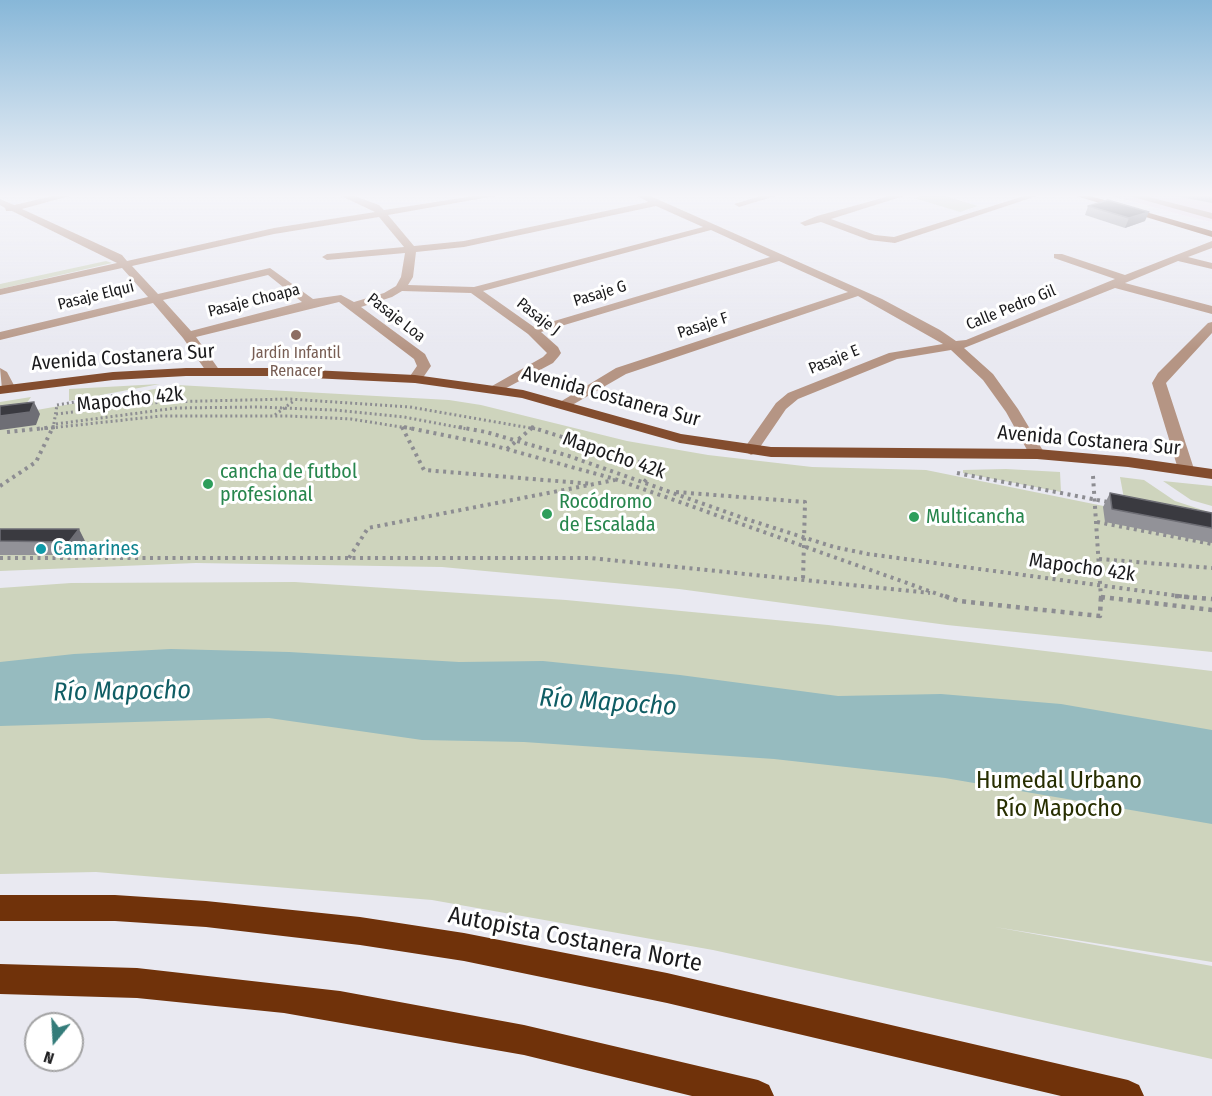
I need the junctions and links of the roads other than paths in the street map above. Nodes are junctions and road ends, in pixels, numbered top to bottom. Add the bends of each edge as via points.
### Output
1 (91, 246) edge
2 (196, 246) edge
3 (409, 246) edge
4 (440, 246) edge
5 (640, 246) edge
6 (755, 246) edge
7 (1207, 246) edge
8 (411, 249) junction
9 (1058, 256) dead end
10 (327, 257) dead end
11 (780, 257) junction
12 (1178, 258) junction
13 (121, 261) junction
14 (1212, 266) edge
15 (1120, 281) junction
16 (0, 282) edge
17 (400, 288) junction
18 (474, 290) junction
19 (0, 292) edge
20 (859, 292) junction
21 (156, 298) junction
22 (328, 299) joint
23 (310, 303) junction
24 (354, 306) junction
25 (1212, 310) edge
26 (1212, 326) edge
27 (532, 332) junction
28 (188, 335) junction
29 (0, 336) edge
30 (956, 347) junction
31 (213, 371) junction
32 (0, 372) edge
33 (415, 379) junction
34 (497, 389) junction
35 (4, 390) edge
36 (562, 405) junction
37 (751, 450) junction
38 (1037, 454) junction
39 (1186, 469) junction
40 (1212, 474) edge
41 (0, 908) edge
42 (0, 979) edge
43 (758, 1096) edge
44 (1128, 1096) edge

1 - 13 street
2 - 13 street
3 - 8 street
4 - 8 street
5 - 18 street
6 - 11 street
7 - 12 street, Calle Pedro Gil
8 - 10 street
8 - 17 street via 407,277
9 - 15 street
11 - 20 street
11 - 27 street, Pasaje G
12 - 14 street
12 - 15 street, Calle Pedro Gil
13 - 16 street
13 - 19 street
13 - 21 street
15 - 25 street
15 - 30 street, Calle Pedro Gil
17 - 18 street
17 - 24 street
18 - 27 street, Pasaje J
20 - 30 street
20 - 36 street, Pasaje F via 621,371
21 - 23 street, Pasaje Elqui via 270,271
21 - 28 street
21 - 29 street, Pasaje Elqui
22 - 23 street, Pasaje Choapa
22 - 24 street, Pasaje Loa via 341,298
23 - 28 street, Pasaje Choapa
24 - 33 street, Pasaje Loa via 420,357 424,366
26 - 39 street via 1159,383
27 - 34 street, Pasaje J via 551,347 552,357
28 - 31 street
30 - 37 street, Pasaje E via 894,356 793,396 781,406
30 - 38 street via 979,366 1001,394
31 - 33 main road, Avenida Costanera Sur
31 - 35 main road, Avenida Costanera Sur via 139,374
32 - 35 street
33 - 34 main road, Avenida Costanera Sur
34 - 36 main road, Avenida Costanera Sur
36 - 37 main road, Avenida Costanera Sur via 680,438
37 - 38 main road, Avenida Costanera Sur
38 - 39 main road, Avenida Costanera Sur
39 - 40 main road, Avenida Costanera Sur
41 - 44 highway, Autopista Costanera Norte via 115,908 206,914 464,946 667,988
42 - 43 highway via 137,983 352,1008 524,1040

